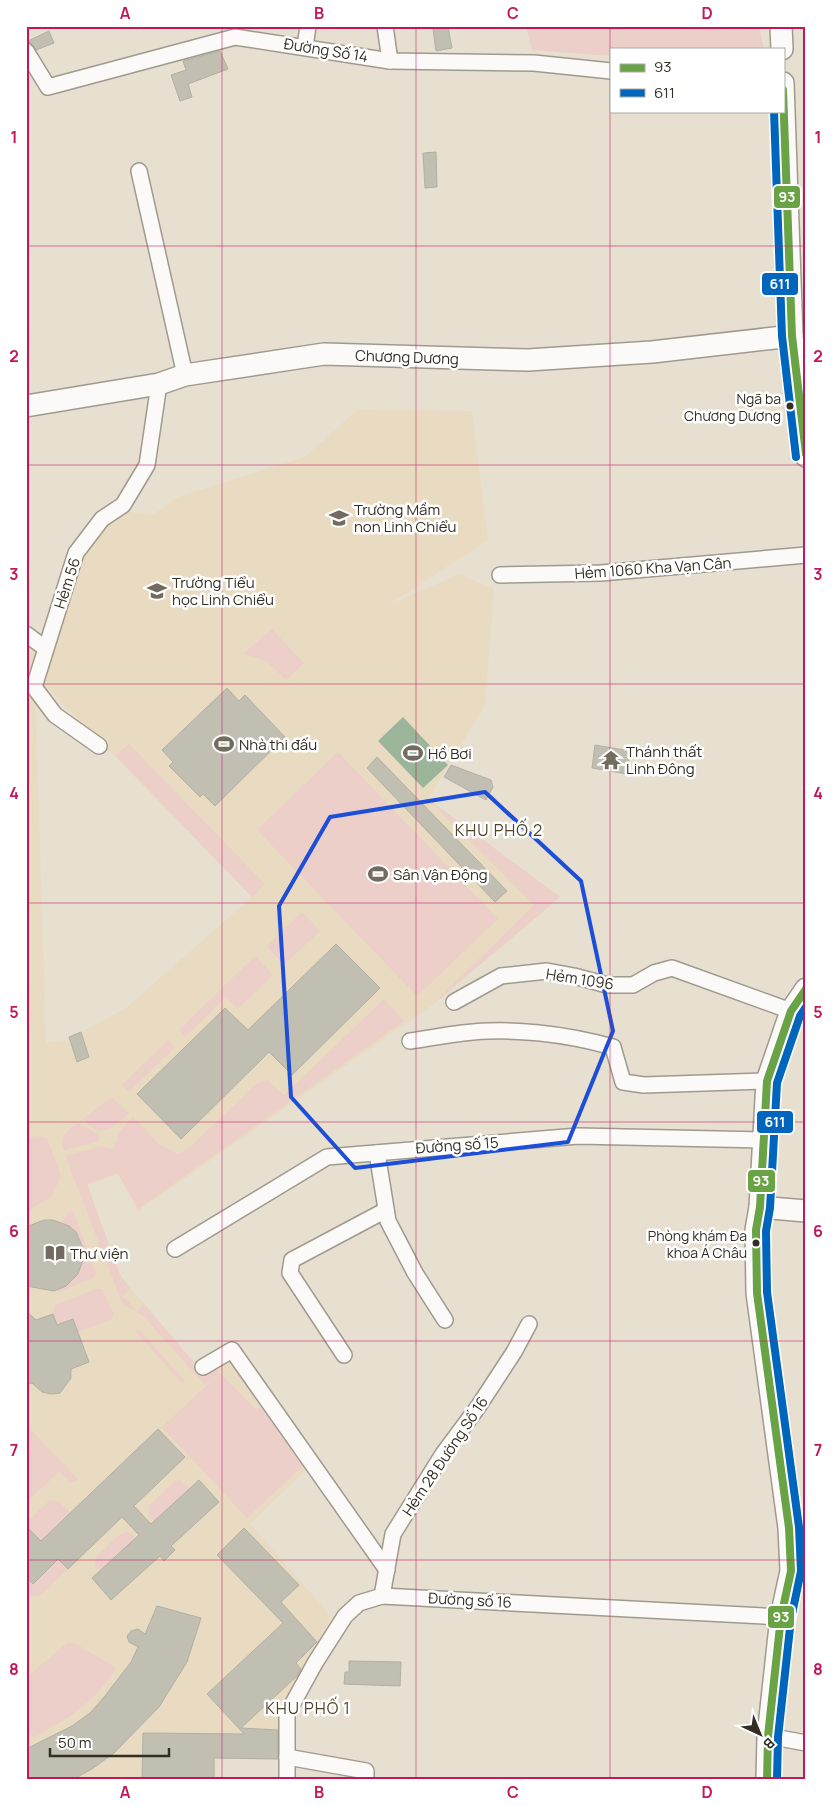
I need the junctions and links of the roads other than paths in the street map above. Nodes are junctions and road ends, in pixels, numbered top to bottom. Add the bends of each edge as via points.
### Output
1 (308, 26) edge
2 (385, 26) edge
3 (781, 26) edge
4 (305, 46) junction
5 (782, 48) edge
6 (26, 51) edge
7 (390, 61) junction
8 (610, 71) edge
9 (784, 111) edge
10 (139, 171) dead end
11 (792, 336) junction
12 (185, 375) junction
13 (159, 384) junction
14 (26, 406) edge
15 (806, 456) edge
16 (806, 555) edge
17 (500, 575) dead end
18 (26, 634) edge
19 (45, 648) junction
20 (99, 746) dead end
21 (806, 989) edge
22 (454, 1002) dead end
23 (790, 1011) junction
24 (410, 1041) dead end
25 (767, 1081) junction
26 (764, 1140) junction
27 (377, 1153) junction
28 (760, 1207) junction
29 (386, 1210) junction
30 (806, 1212) edge
31 (175, 1249) dead end
32 (445, 1320) dead end
33 (529, 1324) dead end
34 (344, 1355) dead end
35 (204, 1367) dead end
36 (387, 1570) junction
37 (382, 1596) junction
38 (781, 1617) junction
39 (768, 1736) junction
40 (806, 1743) edge
41 (287, 1757) junction
42 (287, 1780) edge
43 (366, 1780) edge
44 (767, 1780) edge

1 - 4 street
2 - 7 street
3 - 5 main road
4 - 6 street, Đường Số 14 via 236,37 48,87
4 - 7 street, Đường Số 14
7 - 8 street, Đường Số 14 via 534,63
9 - 11 main road
10 - 12 street
11 - 12 main road, Chương Dương via 652,352 528,360 324,354
11 - 15 main road
12 - 13 main road, Chương Dương
13 - 14 main road, Chương Dương
13 - 19 street, Hẻm 56 via 147,465 123,505 102,519 76,553
16 - 17 street, Hẻm 1060 Kha Vạn Cân via 601,573
18 - 19 street
19 - 20 street, Hẻm 56 via 34,687 55,714
21 - 23 main road
22 - 23 street, Hẻm 1096 via 501,976 547,971 607,985 633,985 654,973 672,968
23 - 25 main road
24 - 25 street via 464,1033 553,1035 613,1047 623,1082 644,1085
25 - 26 main road
26 - 27 street, Đường số 15 via 578,1136
26 - 28 main road
27 - 29 street
27 - 31 street, Đường số 15 via 327,1157
28 - 30 main road
28 - 38 main road via 756,1230 757,1293 792,1570
29 - 32 street via 388,1221 411,1264
29 - 34 street via 292,1260 290,1273
33 - 36 street, Hẻm 28 Đường Số 16 via 514,1352 443,1454 393,1534
35 - 36 street via 232,1350
36 - 37 street, Hẻm 28 Đường Số 16
37 - 38 street, Đường số 16
37 - 41 street, Đường số 16 via 359,1604 345,1616 314,1663 287,1714
38 - 39 main road
39 - 40 street
39 - 44 main road
41 - 42 street, Đường số 16
41 - 43 street via 366,1770

